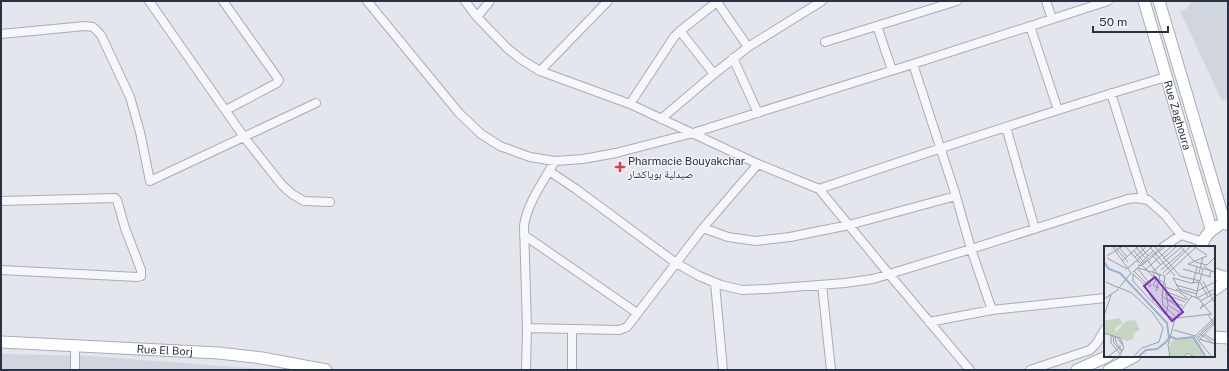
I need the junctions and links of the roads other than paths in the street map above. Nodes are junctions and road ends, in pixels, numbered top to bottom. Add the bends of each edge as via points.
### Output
1 (149, 1) edge
2 (223, 1) edge
3 (367, 1) edge
4 (465, 1) edge
5 (490, 1) edge
6 (608, 1) edge
7 (717, 1) edge
8 (822, 1) edge
9 (958, 1) edge
10 (1046, 1) edge
11 (1108, 1) edge
12 (1144, 1) edge
13 (1159, 1) edge
14 (477, 16) junction
15 (1052, 19) junction
16 (877, 26) junction
17 (1030, 26) junction
18 (680, 31) junction
19 (1, 34) edge
20 (825, 42) dead end
21 (748, 47) junction
22 (733, 58) junction
23 (913, 64) junction
24 (892, 70) junction
25 (540, 71) junction
26 (714, 74) junction
27 (1166, 77) junction
28 (1111, 93) junction
29 (316, 103) dead end
30 (630, 104) junction
31 (226, 110) junction
32 (1058, 110) junction
33 (758, 113) junction
34 (661, 119) junction
35 (1006, 127) junction
36 (693, 133) junction
37 (244, 137) junction
38 (941, 148) junction
39 (555, 161) junction
40 (758, 164) junction
41 (549, 171) junction
42 (819, 189) junction
43 (956, 196) junction
44 (1144, 198) junction
45 (1, 201) edge
46 (330, 202) dead end
47 (1226, 224) edge
48 (849, 225) junction
49 (703, 228) junction
50 (1035, 229) junction
51 (1211, 230) junction
52 (524, 235) junction
53 (1182, 235) junction
54 (1202, 244) edge
55 (1165, 246) edge
56 (971, 250) junction
57 (676, 263) junction
58 (1, 270) edge
59 (889, 274) junction
60 (1215, 274) edge
61 (1228, 279) edge
62 (715, 283) junction
63 (822, 285) junction
64 (1215, 289) edge
65 (1104, 298) edge
66 (992, 310) junction
67 (637, 313) junction
68 (929, 322) junction
69 (527, 328) junction
70 (572, 329) junction
71 (1104, 330) edge
72 (1215, 337) edge
73 (1228, 338) edge
74 (1, 342) edge
75 (74, 345) junction
76 (1106, 357) edge
77 (1133, 357) edge
78 (75, 370) edge
79 (326, 370) edge
80 (526, 370) edge
81 (572, 370) edge
82 (723, 370) edge
83 (831, 370) edge
84 (970, 370) edge
85 (1030, 370) edge
86 (1077, 370) edge
87 (1109, 370) edge

1 - 31 street
2 - 31 street via 279,80
3 - 39 street via 455,108 481,134 500,146 530,157
4 - 14 street
5 - 14 street
6 - 25 street
7 - 18 street
7 - 21 street
8 - 21 street
9 - 16 street
10 - 15 street
11 - 15 street
12 - 27 main road, Rue Zaghoura
13 - 47 main road, Rue Zaghoura
14 - 25 street via 508,49
15 - 17 street
16 - 20 street
16 - 24 street
17 - 23 street
17 - 32 street
18 - 26 street
18 - 30 street
19 - 37 street via 93,26 101,34 130,97 150,181
21 - 22 street
22 - 26 street
22 - 33 street
23 - 24 street
23 - 38 street
24 - 33 street
25 - 30 street
26 - 34 street
27 - 28 street
27 - 51 main road, Rue Zaghoura
28 - 32 street
28 - 44 street
29 - 37 street
30 - 34 street
31 - 37 street
32 - 35 street
33 - 36 street
34 - 36 street
35 - 38 street
35 - 50 street
36 - 39 street via 616,153
36 - 40 street
37 - 46 street via 292,194 304,200
38 - 42 street
38 - 43 street
39 - 41 street
40 - 42 street
40 - 49 street
41 - 52 street via 526,214
41 - 57 street
42 - 48 street
43 - 48 street
43 - 56 street
44 - 50 street via 1128,199
44 - 53 street via 1165,215
45 - 58 street via 115,198 141,276
47 - 51 main road
48 - 49 street via 756,241 728,237
48 - 59 street
49 - 57 street
50 - 56 street
51 - 54 main road
52 - 67 street
52 - 69 street
53 - 54 street
53 - 55 street
56 - 59 street
56 - 66 street
57 - 62 street
57 - 67 street
59 - 63 street via 873,279
59 - 68 street
60 - 61 main road
61 - 64 main road
62 - 63 street via 742,290
62 - 82 street
63 - 83 street
65 - 66 street
66 - 68 street
67 - 70 street via 627,326 619,330
68 - 84 street
69 - 70 street
69 - 80 street
70 - 81 street
71 - 85 street via 1090,350
72 - 73 main road
74 - 75 main road, Rue El Borj
75 - 78 street
75 - 79 main road, Rue El Borj via 219,353
76 - 86 main road
77 - 87 main road

